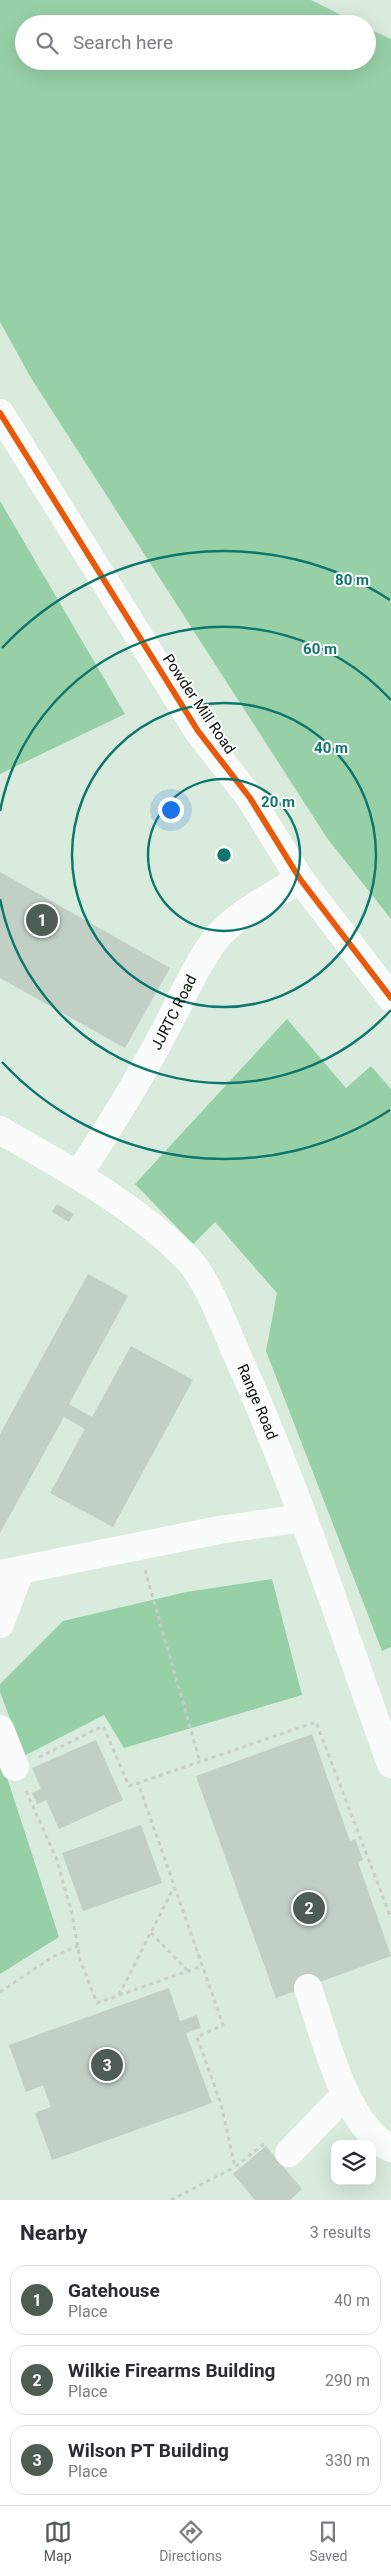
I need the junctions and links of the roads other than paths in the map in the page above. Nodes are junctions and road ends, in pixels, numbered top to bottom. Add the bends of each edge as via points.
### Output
1 (0, 413) edge
2 (300, 879) junction
3 (391, 998) edge
4 (0, 1130) edge
5 (78, 1176) junction
6 (303, 1518) junction
7 (10, 1572) edge
8 (0, 1624) edge
9 (0, 1729) edge
10 (391, 1764) edge
11 (16, 1767) road end
12 (308, 1988) dead end
13 (345, 2094) junction
14 (279, 2146) road end
15 (391, 2148) edge

1 - 2 main road, Powder Mill Road via 198,731 250,798
2 - 3 main road, Powder Mill Road
2 - 5 main road, JJRTC Road via 256,906 214,941 120,1112
4 - 5 main road, Range Road
5 - 6 main road, Range Road via 136,1216 187,1258 209,1293 262,1409
6 - 7 main road via 220,1530
6 - 10 main road, Range Road
7 - 8 main road
9 - 11 main road
12 - 13 main road
13 - 14 main road
13 - 15 main road via 361,2123 373,2137

